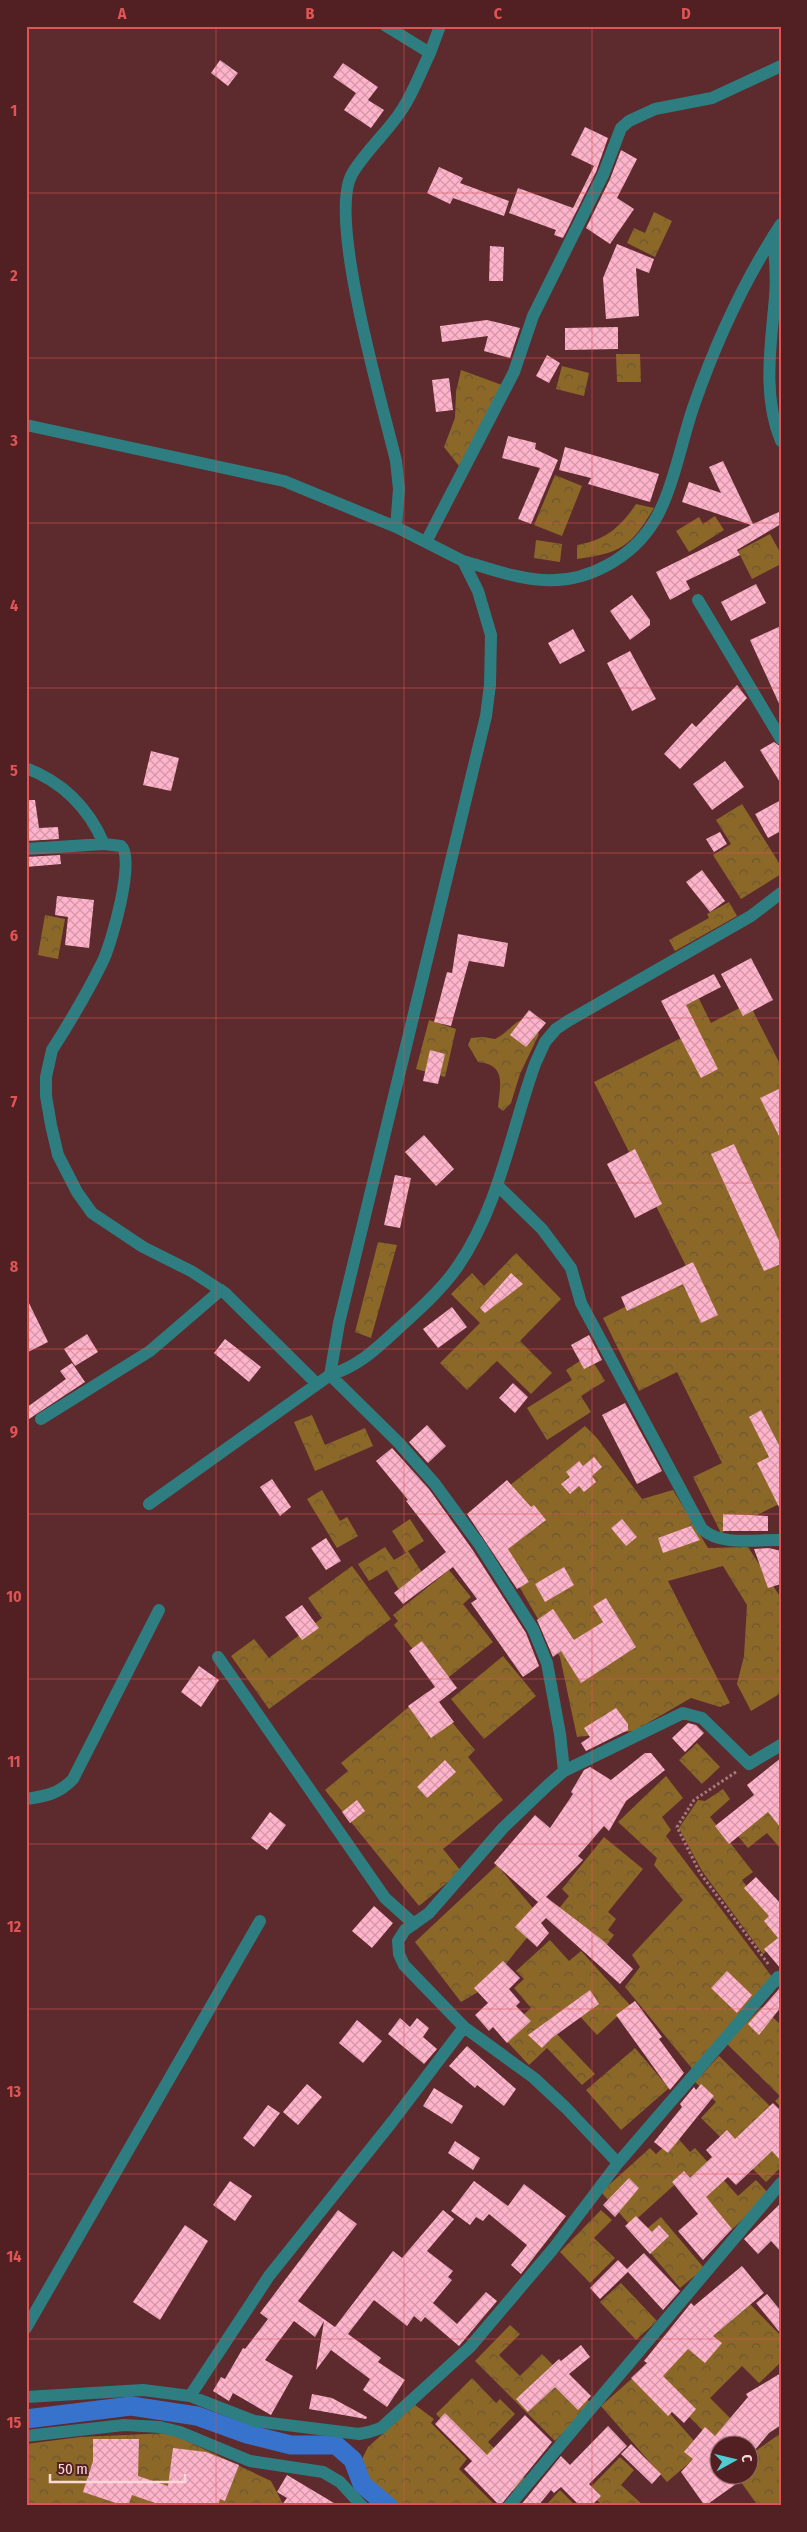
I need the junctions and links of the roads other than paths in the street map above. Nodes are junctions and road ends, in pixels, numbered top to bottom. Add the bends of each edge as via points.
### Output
1 (386, 26) edge
2 (440, 26) edge
3 (430, 53) junction
4 (781, 66) edge
5 (781, 224) edge
6 (773, 235) junction
7 (26, 425) edge
8 (781, 441) edge
9 (396, 527) junction
10 (426, 542) junction
11 (463, 560) junction
12 (698, 600) dead end
13 (781, 739) edge
14 (26, 768) edge
15 (104, 844) junction
16 (26, 848) edge
17 (781, 893) edge
18 (497, 1185) junction
19 (221, 1290) junction
20 (330, 1374) junction
21 (317, 1384) junction
22 (41, 1419) dead end
23 (149, 1504) dead end
24 (781, 1540) edge
25 (159, 1610) dead end
26 (218, 1657) dead end
27 (781, 1745) edge
28 (564, 1771) junction
29 (26, 1799) edge
30 (260, 1921) dead end
31 (414, 1924) junction
32 (779, 1979) edge
33 (464, 2027) junction
34 (618, 2164) junction
35 (781, 2183) edge
36 (26, 2328) edge
37 (190, 2396) junction
38 (26, 2398) edge
39 (26, 2436) edge
40 (362, 2506) edge
41 (509, 2506) edge

1 - 3 lane
2 - 3 lane
3 - 9 lane via 404,108 352,175 346,203 345,226 356,294 396,461 399,489
4 - 10 lane via 712,98 655,109 621,128 603,176 534,316 514,372
5 - 6 lane
6 - 8 lane via 776,278 769,367 772,409
6 - 11 lane via 718,345 656,519 640,540 619,559 605,566 582,576 562,579 543,580
7 - 9 lane via 284,481
9 - 10 lane
10 - 11 lane
11 - 20 lane via 478,591 491,635 486,716
12 - 13 lane
14 - 15 lane via 70,794 90,815
15 - 16 lane
15 - 19 lane via 125,849 124,882 103,962 52,1050 48,1065 46,1096 58,1155 92,1213 144,1247
17 - 18 lane via 751,916 556,1029 545,1042 535,1064
18 - 20 lane via 468,1251 450,1277 415,1314 362,1361
18 - 24 lane via 542,1229 571,1268 581,1302 702,1529 720,1539
19 - 21 lane
19 - 22 lane via 150,1351
20 - 21 lane
20 - 28 lane via 435,1484 479,1544 533,1629 547,1663
21 - 23 lane
25 - 29 lane via 73,1779 50,1796
26 - 31 lane via 385,1898
27 - 28 lane via 749,1764 702,1718 683,1713
28 - 31 lane via 503,1828 429,1913
30 - 36 lane
31 - 33 lane via 398,1941 404,1965
32 - 34 lane
33 - 34 lane via 534,2078
33 - 37 lane via 269,2276
34 - 37 lane via 553,2250 470,2348 381,2428 359,2434 254,2421
35 - 41 lane
37 - 38 lane via 143,2390
39 - 40 lane via 124,2425 160,2427 250,2461 323,2472 340,2482

